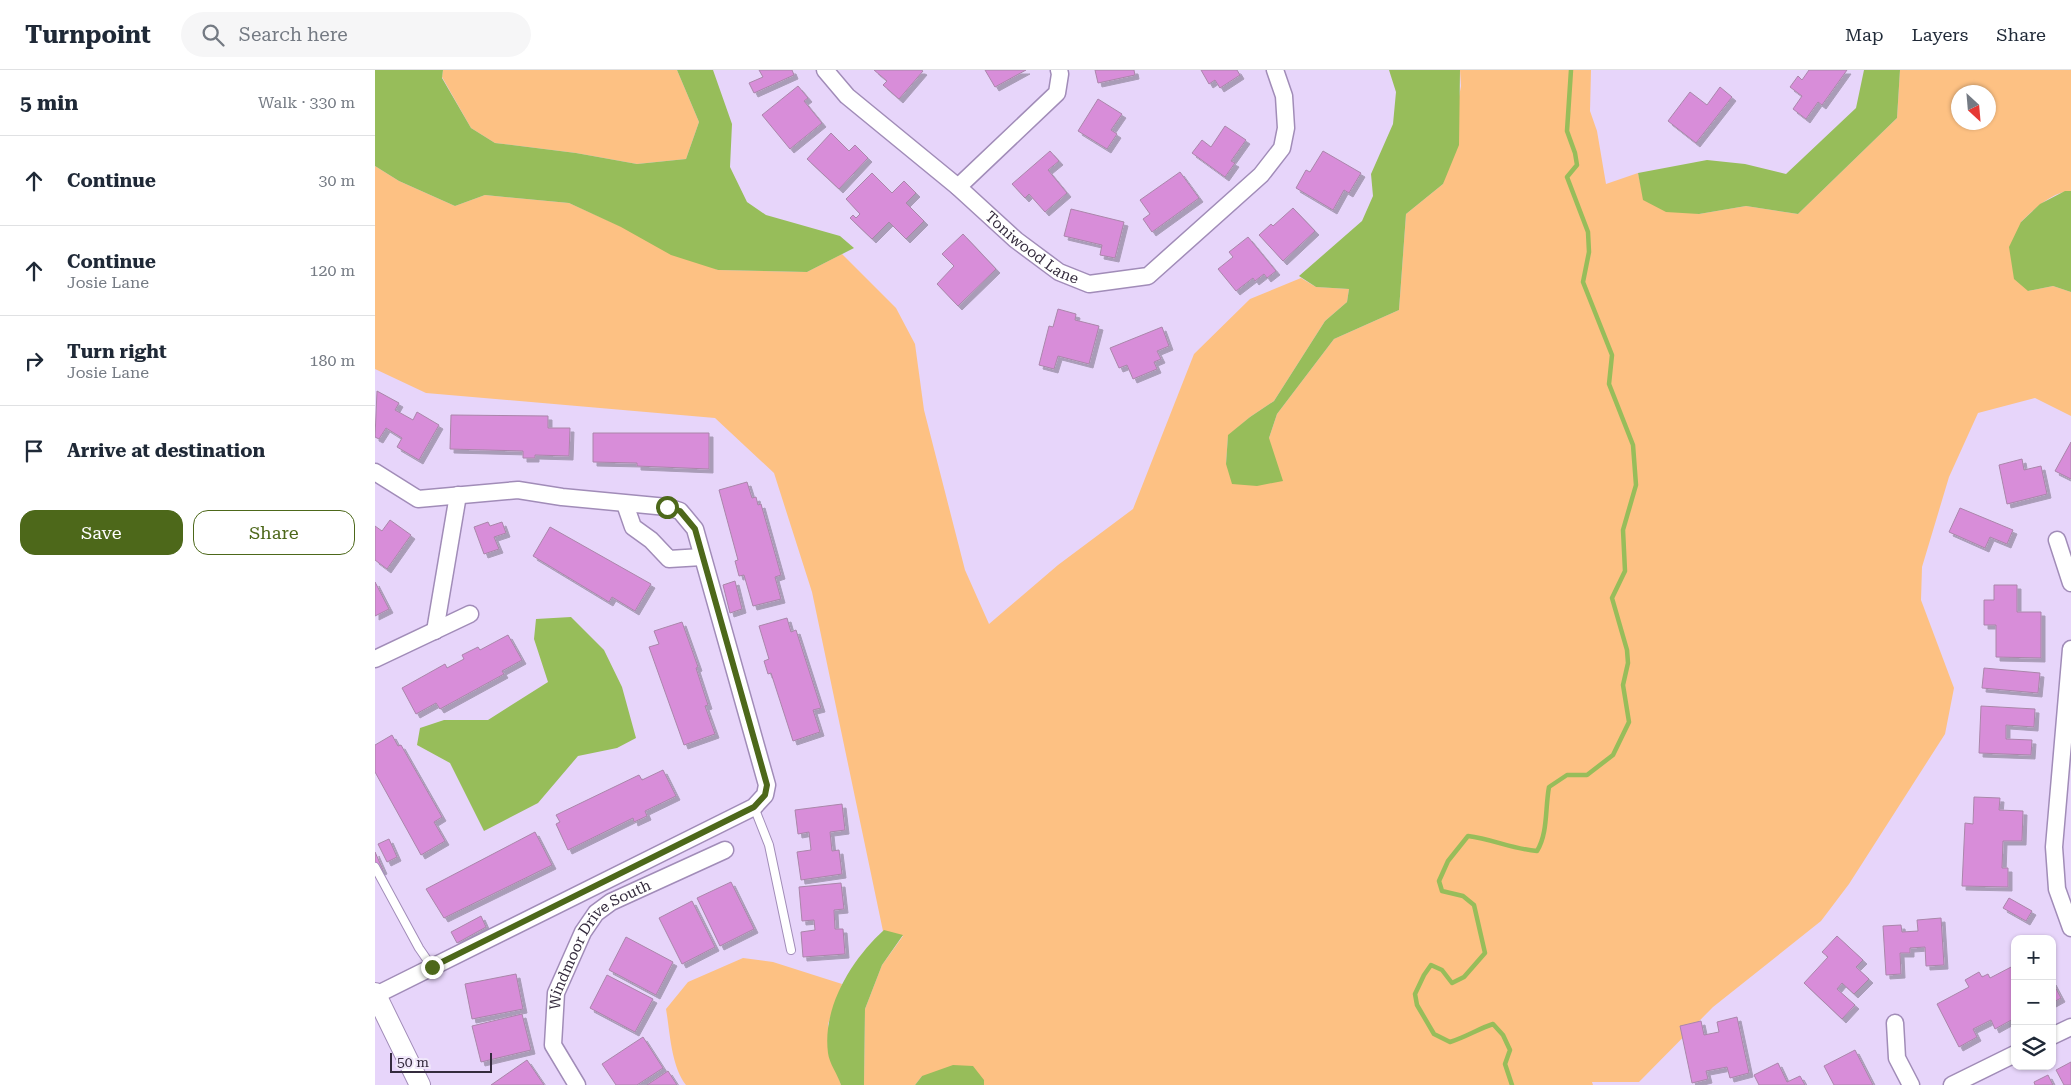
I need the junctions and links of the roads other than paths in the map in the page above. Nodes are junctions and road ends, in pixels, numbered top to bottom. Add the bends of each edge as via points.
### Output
1 (825, 70) edge
2 (1059, 70) edge
3 (1275, 70) edge
4 (958, 186) junction
5 (375, 472) edge
6 (458, 495) junction
7 (625, 504) junction
8 (2057, 540) dead end
9 (702, 558) junction
10 (2071, 584) edge
11 (470, 614) dead end
12 (435, 631) junction
13 (2071, 649) edge
14 (375, 659) edge
15 (754, 807) junction
16 (725, 850) dead end
17 (375, 867) edge
18 (2071, 928) edge
19 (791, 950) dead end
20 (432, 967) junction
21 (375, 994) edge
22 (1895, 1023) dead end
23 (2071, 1027) edge
24 (2056, 1034) edge
25 (2011, 1056) edge
26 (420, 1085) edge
27 (577, 1085) edge
28 (1911, 1085) edge
29 (1952, 1085) edge

1 - 4 street, Toniwood Lane via 847,96
2 - 4 street via 1057,93
3 - 4 street, Toniwood Lane via 1284,96 1286,128 1282,148 1261,175 1148,276 1089,284 1059,272 1016,240
5 - 6 street via 418,499
6 - 7 street via 518,490
6 - 12 street
7 - 9 street via 633,527 669,559
7 - 9 street via 680,511 695,529
8 - 10 street
9 - 15 street via 767,785 765,795
11 - 12 street
12 - 14 street
13 - 18 street via 2054,847 2057,889
15 - 19 lane via 769,845
15 - 20 street
16 - 27 street, Windmoor Drive South via 611,902 596,913 583,932 556,993 553,1045
17 - 20 lane
20 - 21 street
21 - 26 street
22 - 28 street via 1897,1058
23 - 24 street
25 - 29 street

